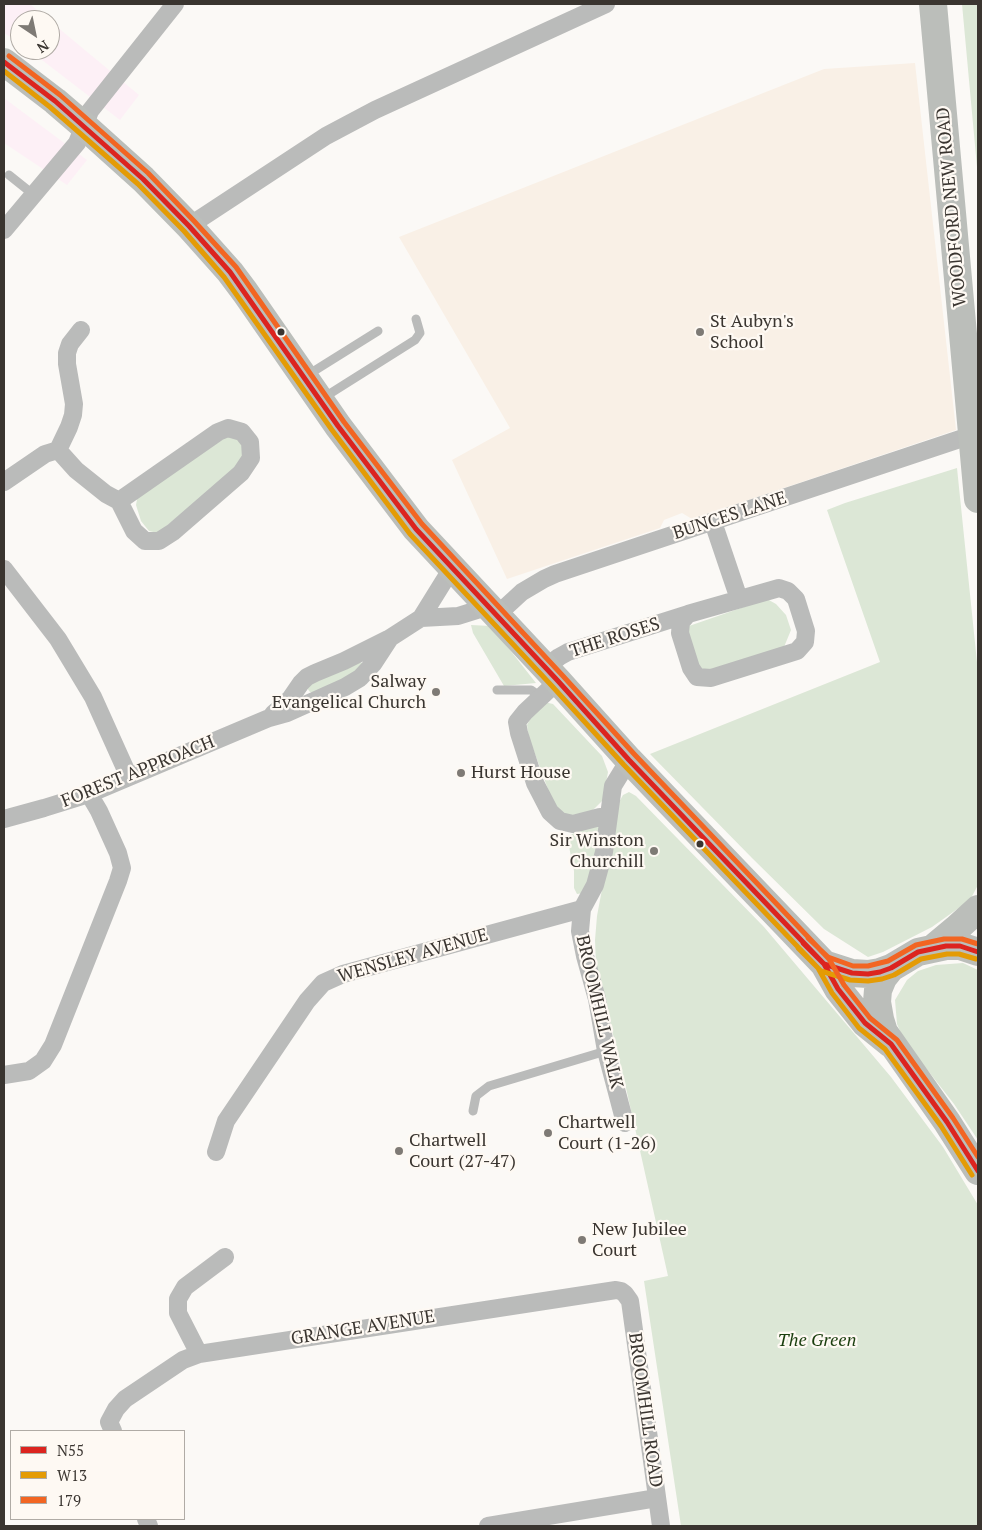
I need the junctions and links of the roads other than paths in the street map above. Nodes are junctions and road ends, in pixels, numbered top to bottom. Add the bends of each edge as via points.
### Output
1 (175, 4) edge
2 (606, 4) edge
3 (933, 4) edge
4 (4, 62) edge
5 (83, 125) junction
6 (9, 175) dead end
7 (34, 195) junction
8 (189, 226) junction
9 (4, 230) edge
10 (416, 319) dead end
11 (81, 330) dead end
12 (378, 331) dead end
13 (304, 377) junction
14 (320, 401) junction
15 (974, 438) junction
16 (58, 450) junction
17 (4, 482) edge
18 (978, 499) edge
19 (119, 502) junction
20 (713, 522) junction
21 (452, 568) junction
22 (4, 570) edge
23 (739, 599) junction
24 (493, 611) junction
25 (688, 614) junction
26 (421, 618) junction
27 (390, 638) junction
28 (548, 682) junction
29 (498, 690) dead end
30 (269, 718) junction
31 (629, 760) junction
32 (129, 777) junction
33 (89, 794) junction
34 (608, 817) junction
35 (4, 819) edge
36 (978, 908) edge
37 (582, 909) junction
38 (932, 948) junction
39 (978, 952) edge
40 (824, 964) junction
41 (891, 968) junction
42 (891, 1044) junction
43 (606, 1051) junction
44 (4, 1075) edge
45 (473, 1111) dead end
46 (625, 1122) dead end
47 (216, 1152) dead end
48 (978, 1172) edge
49 (225, 1257) dead end
50 (625, 1294) joint
51 (199, 1354) junction
52 (113, 1430) edge
53 (657, 1498) junction
54 (488, 1526) edge
55 (661, 1526) edge

1 - 5 street via 90,111
2 - 8 street via 375,110 326,136
3 - 15 main road, WOODFORD NEW ROAD
4 - 5 main road
5 - 7 street via 76,143
5 - 8 main road
6 - 7 lane
7 - 9 street
8 - 13 main road via 230,272
10 - 14 lane via 420,333 415,340
11 - 16 street via 67,354 73,410
12 - 13 lane
13 - 14 main road
14 - 21 main road via 373,474
15 - 18 main road, WOODFORD NEW ROAD
15 - 20 street, BUNCES LANE via 960,438
16 - 17 street via 45,454
16 - 19 street via 76,470
19 - 19 street via 218,432 228,428 242,432 250,442 251,458 241,473 159,541 145,541 134,531
20 - 23 street
20 - 24 street, BUNCES LANE via 544,579
21 - 24 main road
21 - 26 street, FOREST APPROACH
22 - 32 street via 58,639 83,680
23 - 25 street, THE ROSES
23 - 25 street, THE ROSES via 779,588 788,591 796,599 806,631 805,642 797,651 711,678 697,677 690,668 680,633 681,622
24 - 26 street, FOREST APPROACH
24 - 28 main road
25 - 28 street, THE ROSES via 568,652 559,657
26 - 27 street, FOREST APPROACH
27 - 30 street, FOREST APPROACH via 307,677
27 - 30 street, FOREST APPROACH via 374,664 360,678 287,713
28 - 29 lane via 531,690
28 - 31 main road
28 - 34 street, THE ROSES via 517,722 536,783 550,812 560,821 573,824
30 - 32 street, FOREST APPROACH
31 - 34 street, BROOMHILL WALK via 614,786
31 - 40 main road
32 - 33 street, FOREST APPROACH
33 - 35 street, FOREST APPROACH
33 - 44 street via 122,868 53,1045 43,1061 29,1071
34 - 37 street, BROOMHILL WALK via 604,852 595,885
36 - 38 main road
37 - 43 street, BROOMHILL WALK via 580,931
37 - 47 street, WENSLEY AVENUE via 343,974 323,983 307,1001 226,1121
38 - 39 main road via 960,946
38 - 41 main road via 918,952
40 - 41 main road via 852,973 868,974
40 - 42 main road via 838,989 865,1023
41 - 42 main road via 878,990 877,1002 884,1032
42 - 48 main road
43 - 45 lane via 489,1086 476,1096
43 - 46 street, BROOMHILL WALK
49 - 51 street via 185,1287 178,1300 178,1314
50 - 51 street, GRANGE AVENUE via 616,1290
50 - 53 street, BROOMHILL ROAD via 630,1301
51 - 52 street, GRANGE AVENUE via 183,1360 125,1399 109,1422
53 - 54 street
53 - 55 street, BROOMHILL ROAD

